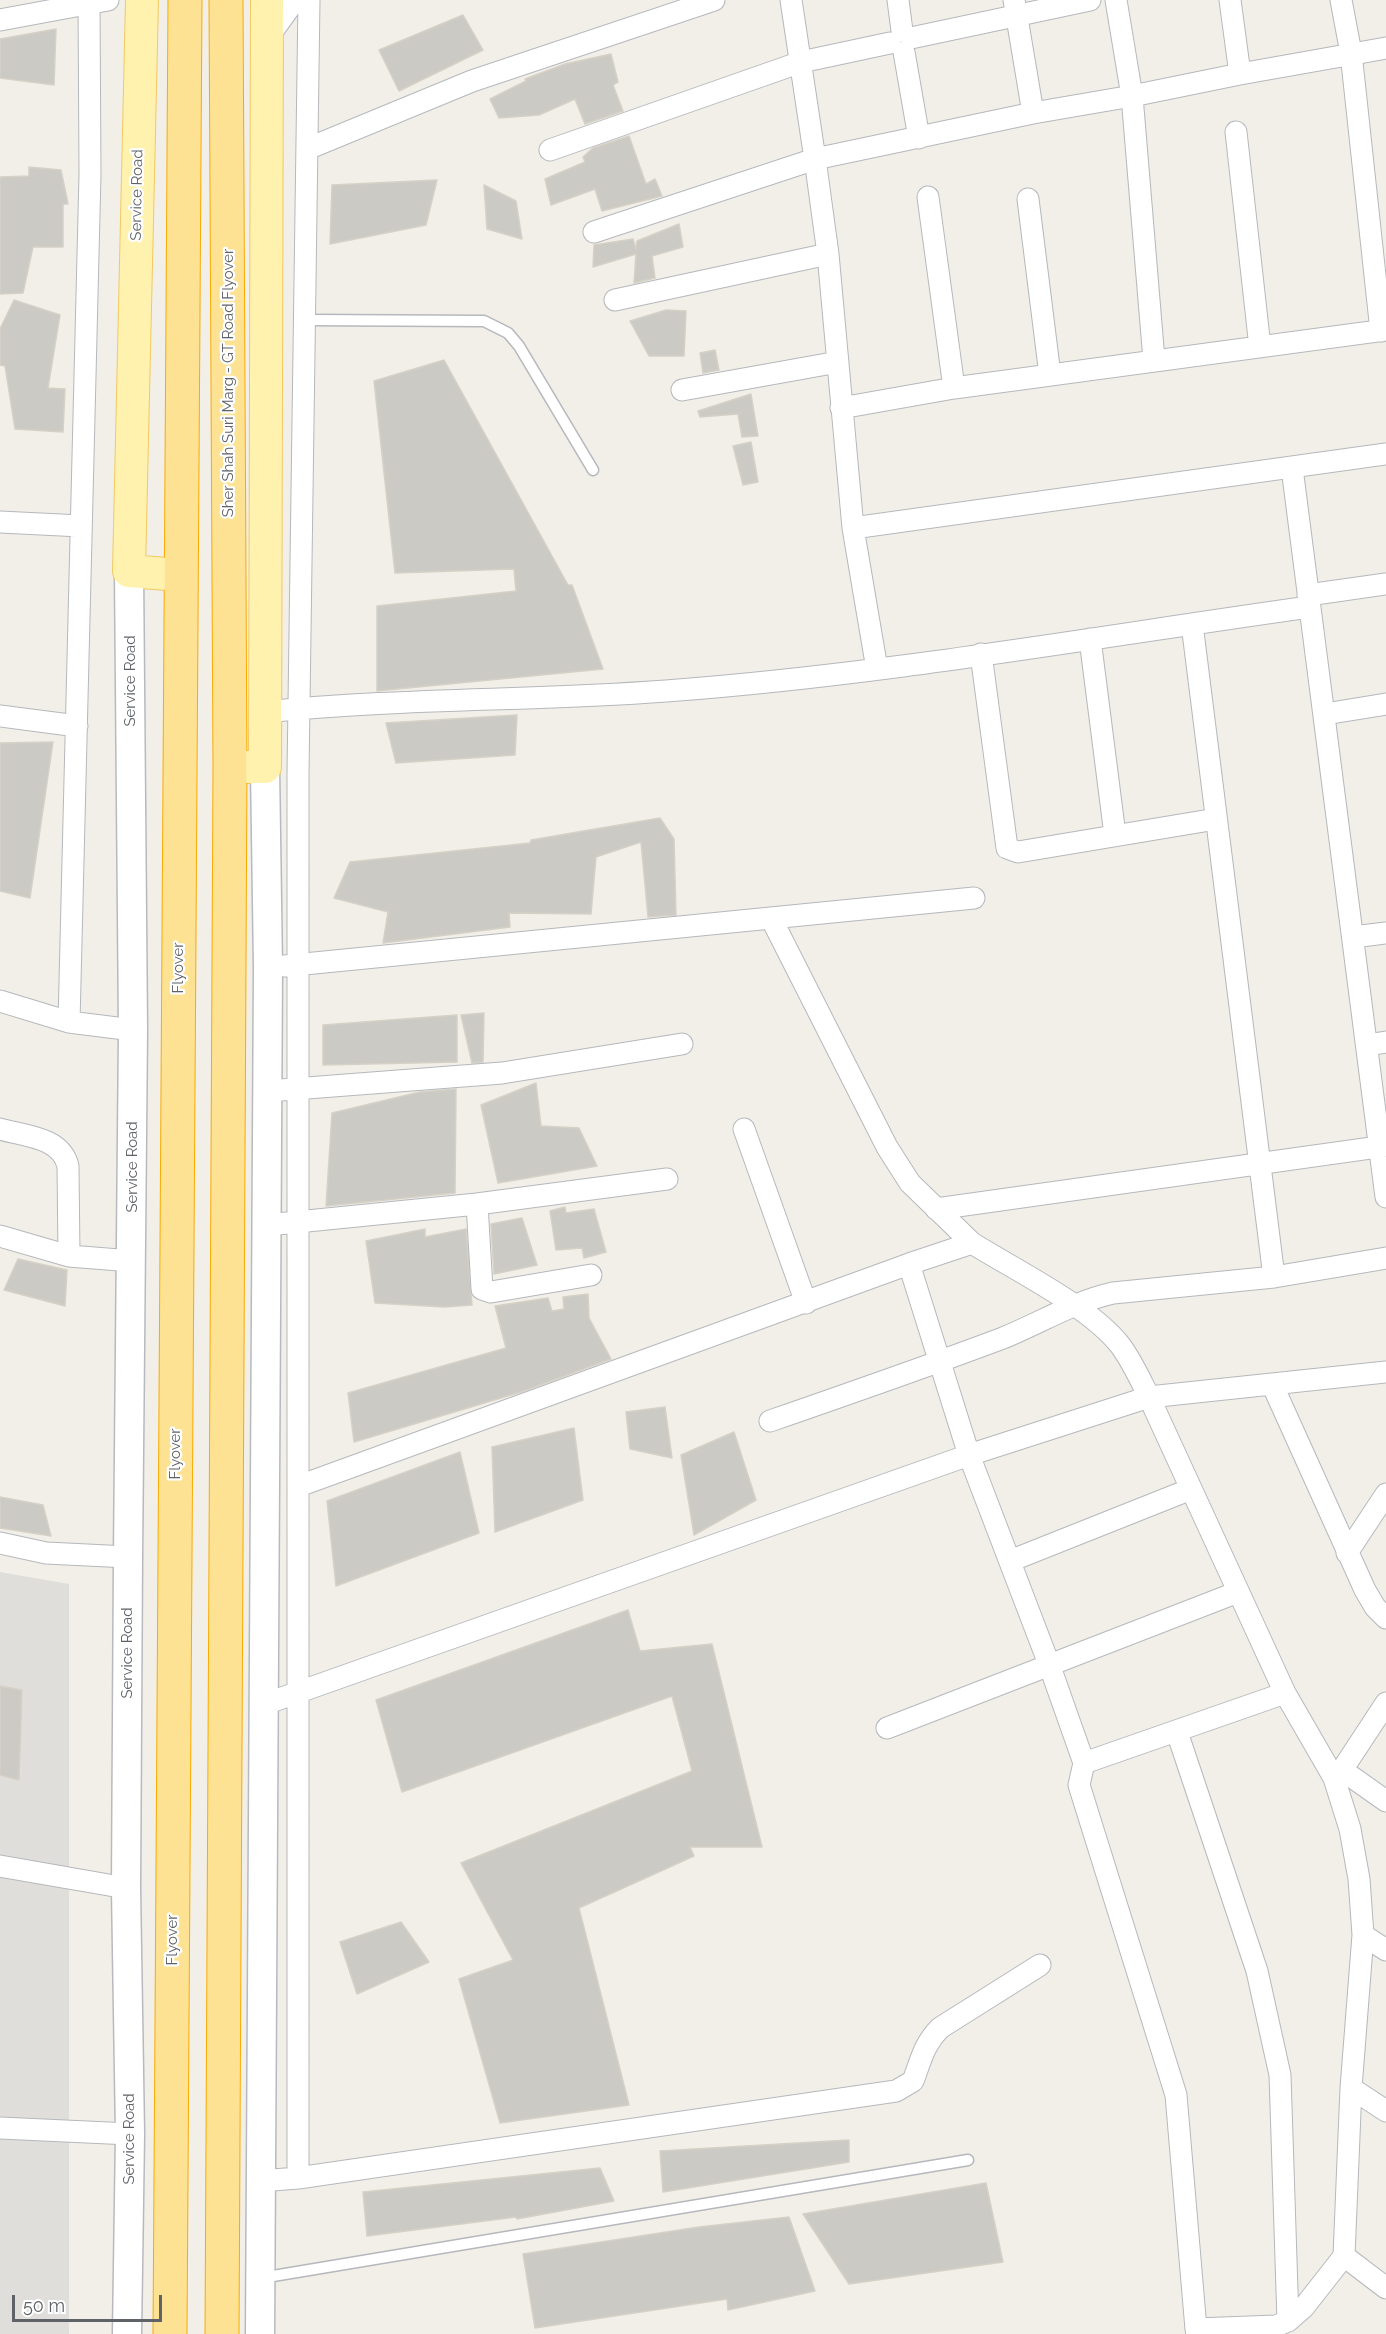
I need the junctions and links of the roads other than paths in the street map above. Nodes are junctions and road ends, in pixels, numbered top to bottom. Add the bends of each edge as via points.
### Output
1 (142, 0) edge
2 (185, 0) edge
3 (226, 0) edge
4 (267, 0) edge
5 (295, 0) edge
6 (309, 0) edge
7 (714, 0) edge
8 (791, 0) edge
9 (898, 0) edge
10 (1089, 0) edge
11 (1116, 0) edge
12 (1230, 0) edge
13 (1341, 0) edge
14 (95, 1) edge
15 (1015, 8) edge
16 (0, 20) edge
17 (267, 39) junction
18 (902, 41) junction
19 (1386, 48) edge
20 (1351, 54) junction
21 (801, 62) junction
22 (1240, 74) junction
23 (1132, 96) junction
24 (1033, 113) junction
25 (1236, 132) dead end
26 (919, 138) junction
27 (307, 149) junction
28 (550, 150) dead end
29 (815, 159) junction
30 (928, 197) dead end
31 (1028, 199) dead end
32 (594, 232) dead end
33 (828, 254) junction
34 (615, 300) dead end
35 (306, 320) junction
36 (1383, 330) edge
37 (1260, 347) junction
38 (1154, 360) junction
39 (838, 362) junction
40 (1050, 375) junction
41 (954, 388) junction
42 (682, 390) dead end
43 (841, 408) junction
44 (1386, 454) edge
45 (1292, 468) junction
46 (593, 470) dead end
47 (0, 522) edge
48 (81, 526) junction
49 (853, 528) junction
50 (129, 571) junction
51 (180, 575) junction
52 (1386, 584) edge
53 (1308, 601) junction
54 (1192, 624) junction
55 (1090, 639) junction
56 (981, 654) junction
57 (877, 669) junction
58 (1386, 704) edge
59 (299, 709) junction
60 (265, 712) junction
61 (1325, 714) junction
62 (0, 716) edge
63 (77, 726) junction
64 (230, 767) junction
65 (265, 767) junction
66 (1216, 819) junction
67 (1115, 835) junction
68 (974, 898) dead end
69 (771, 918) junction
70 (1386, 933) edge
71 (1353, 937) junction
72 (297, 966) junction
73 (268, 968) junction
74 (0, 1001) edge
75 (69, 1022) junction
76 (133, 1030) junction
77 (682, 1044) dead end
78 (1377, 1044) edge
79 (298, 1090) junction
80 (268, 1091) junction
81 (0, 1129) edge
82 (744, 1129) dead end
83 (1383, 1147) edge
84 (1260, 1164) junction
85 (667, 1179) dead end
86 (1386, 1197) edge
87 (477, 1204) junction
88 (936, 1209) junction
89 (300, 1222) junction
90 (267, 1225) junction
91 (0, 1236) edge
92 (972, 1243) junction
93 (69, 1256) junction
94 (1386, 1258) edge
95 (132, 1261) junction
96 (909, 1264) junction
97 (591, 1275) dead end
98 (1274, 1276) junction
99 (806, 1302) junction
100 (1072, 1305) junction
101 (940, 1362) junction
102 (1386, 1372) edge
103 (1272, 1384) junction
104 (1149, 1397) junction
105 (770, 1420) dead end
106 (969, 1455) junction
107 (299, 1486) junction
108 (1191, 1489) junction
109 (1386, 1494) edge
110 (0, 1543) edge
111 (1347, 1553) junction
112 (128, 1557) junction
113 (1010, 1561) junction
114 (1238, 1592) junction
115 (1386, 1618) edge
116 (1049, 1664) junction
117 (300, 1692) junction
118 (1285, 1693) junction
119 (1386, 1703) edge
120 (266, 1704) junction
121 (886, 1728) dead end
122 (1177, 1732) junction
123 (1083, 1763) junction
124 (1338, 1774) junction
125 (1386, 1801) edge
126 (0, 1866) edge
127 (126, 1888) junction
128 (1363, 1935) junction
129 (1386, 1950) edge
130 (1040, 1965) dead end
131 (1351, 2088) junction
132 (1386, 2111) edge
133 (0, 2128) edge
134 (130, 2134) junction
135 (968, 2160) dead end
136 (298, 2178) junction
137 (260, 2181) junction
138 (1344, 2256) junction
139 (261, 2278) junction
140 (1386, 2288) edge
141 (1283, 2327) edge
142 (1197, 2332) edge
143 (127, 2334) edge
144 (170, 2334) edge
145 (222, 2334) edge
146 (260, 2334) edge

1 - 50 main road, Service Road
2 - 51 highway
3 - 64 highway, Sher Shah Suri Marg - GT Road Flyover
4 - 17 main road
5 - 17 street
6 - 27 street
7 - 27 street via 472,81
8 - 21 street
9 - 18 street
10 - 15 street
11 - 23 street
12 - 22 street
13 - 20 street
14 - 16 street
14 - 48 street
15 - 18 street
15 - 24 street
17 - 60 main road
18 - 21 street
18 - 26 street
19 - 20 street
20 - 22 street
20 - 36 street
21 - 28 street
21 - 29 street
22 - 23 street
23 - 24 street
23 - 38 street
24 - 26 street
25 - 37 street
26 - 29 street
27 - 35 street
29 - 32 street
29 - 33 street
30 - 41 street
31 - 40 street
33 - 34 street
33 - 39 street
35 - 46 lane via 484,321 498,326 519,346
35 - 59 street
36 - 37 street
37 - 38 street
38 - 40 street
39 - 42 street
39 - 43 street
40 - 41 street
41 - 43 street
43 - 49 street
44 - 45 street
45 - 49 street
45 - 53 street
47 - 48 street
48 - 63 street
49 - 57 street
50 - 51 main road
50 - 76 street, Service Road
51 - 144 highway, Flyover
52 - 53 street
53 - 54 street
53 - 61 street
54 - 55 street
54 - 66 street
55 - 56 street
55 - 67 street
56 - 57 street
56 - 67 street via 1007,848 1018,852
57 - 59 street via 664,691
58 - 61 street
59 - 60 street
59 - 72 street
60 - 65 main road
61 - 71 street
62 - 63 street
63 - 75 street
64 - 65 main road
64 - 145 highway
65 - 73 street
66 - 67 street
66 - 84 street
68 - 69 street
69 - 72 street
69 - 88 street via 887,1148 910,1183
70 - 71 street
71 - 78 street
72 - 73 street
72 - 79 street
73 - 80 street
74 - 75 street
75 - 76 street
76 - 95 street, Service Road
77 - 79 street via 502,1073
78 - 83 street
79 - 80 street
79 - 89 street
80 - 90 street
81 - 93 street via 49,1143 65,1155
82 - 99 street
83 - 84 street
83 - 86 street
84 - 88 street
84 - 98 street
85 - 87 street
87 - 89 street
87 - 97 street via 482,1289 491,1292
88 - 92 street
89 - 90 street
89 - 107 street
90 - 120 street
91 - 93 street
92 - 96 street
92 - 100 street
93 - 95 street
94 - 98 street
95 - 112 street, Service Road
96 - 99 street
96 - 101 street
98 - 100 street via 1113,1293
99 - 107 street
100 - 101 street via 1037,1325
100 - 104 street via 1118,1343
101 - 105 street
101 - 106 street
102 - 103 street
103 - 104 street
103 - 111 street
104 - 106 street
104 - 108 street
106 - 113 street
106 - 117 street
107 - 117 street
108 - 113 street
108 - 114 street
109 - 111 street
110 - 112 street via 46,1553
111 - 115 street via 1375,1607
112 - 127 street, Service Road
113 - 116 street
114 - 116 street
114 - 118 street
116 - 121 street
116 - 123 street
117 - 120 street
117 - 136 street
118 - 122 street
118 - 124 street
119 - 124 street
120 - 137 street
122 - 123 street
122 - 141 street via 1257,1971 1280,2075
123 - 142 street via 1079,1785 1176,2095
124 - 125 street
124 - 128 street via 1359,1879
126 - 127 street
127 - 134 street, Service Road
128 - 129 street
128 - 131 street
130 - 136 street via 940,2028 923,2050 913,2081 896,2091
131 - 132 street
131 - 138 street
133 - 134 street
134 - 143 street, Service Road
135 - 139 lane
136 - 137 street
137 - 139 street
138 - 140 street
138 - 141 street
139 - 146 street
141 - 142 street

